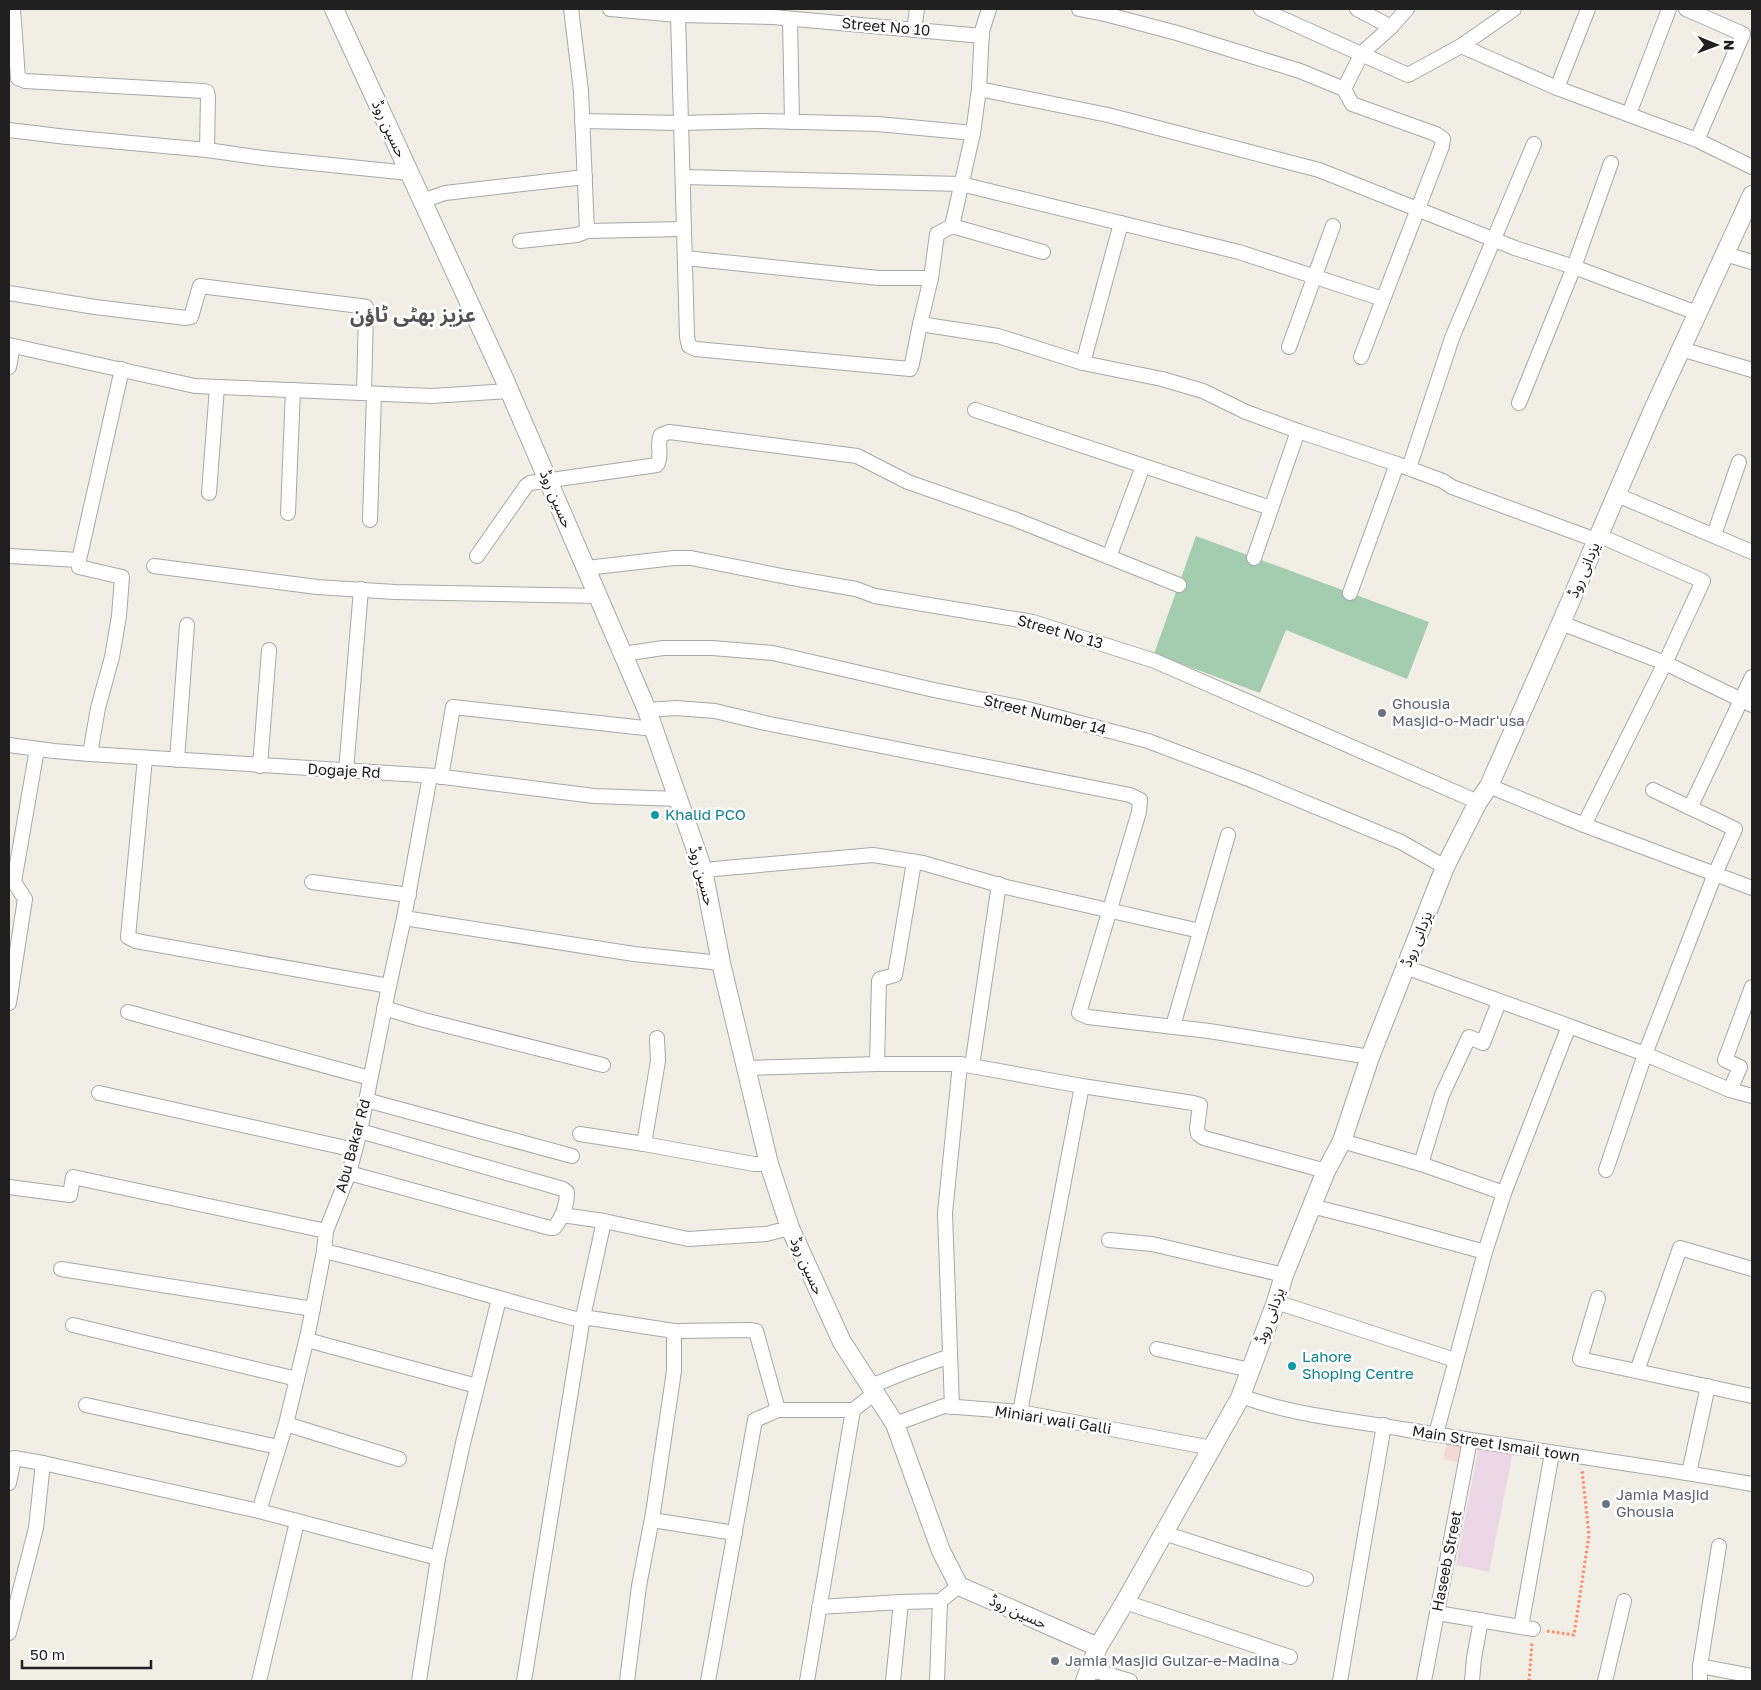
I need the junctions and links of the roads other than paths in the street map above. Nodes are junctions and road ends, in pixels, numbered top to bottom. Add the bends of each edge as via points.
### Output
1 (13, 9) edge
2 (334, 9) edge
3 (571, 9) edge
4 (610, 9) edge
5 (917, 9) edge
6 (989, 9) edge
7 (1079, 9) edge
8 (1261, 9) edge
9 (1357, 9) edge
10 (1407, 9) edge
11 (1514, 9) edge
12 (1588, 9) edge
13 (1669, 9) edge
14 (1686, 9) edge
15 (736, 12) edge
16 (678, 15) junction
17 (790, 19) junction
18 (1391, 27) junction
19 (914, 30) junction
20 (982, 36) junction
21 (1461, 46) junction
22 (1362, 53) junction
23 (1557, 88) junction
24 (979, 89) junction
25 (1344, 89) junction
26 (1629, 114) junction
27 (582, 122) junction
28 (792, 122) junction
29 (682, 123) junction
30 (9, 130) edge
31 (973, 133) junction
32 (1697, 140) junction
33 (1534, 144) dead end
34 (207, 150) junction
35 (1611, 164) dead end
36 (1752, 167) edge
37 (409, 173) junction
38 (585, 177) junction
39 (683, 177) junction
40 (961, 184) junction
41 (1752, 196) edge
42 (422, 201) junction
43 (1417, 209) junction
44 (1121, 223) junction
45 (952, 226) junction
46 (1332, 226) dead end
47 (684, 228) junction
48 (587, 231) junction
49 (1494, 240) junction
50 (520, 241) dead end
51 (1043, 252) dead end
52 (1725, 254) junction
53 (685, 258) junction
54 (1752, 262) edge
55 (1574, 267) junction
56 (1314, 277) junction
57 (931, 278) junction
58 (9, 293) edge
59 (1383, 299) junction
60 (1697, 313) junction
61 (920, 324) junction
62 (11, 345) edge
63 (1289, 347) dead end
64 (1681, 349) junction
65 (1361, 357) dead end
66 (1083, 363) junction
67 (9, 367) edge
68 (122, 369) junction
69 (1752, 370) edge
70 (217, 387) junction
71 (293, 390) junction
72 (509, 391) junction
73 (369, 393) junction
74 (1519, 403) dead end
75 (975, 410) dead end
76 (1298, 431) junction
77 (1739, 462) dead end
78 (1143, 466) junction
79 (1403, 466) junction
80 (547, 479) junction
81 (209, 492) dead end
82 (1617, 494) junction
83 (1271, 508) junction
84 (288, 513) dead end
85 (370, 520) dead end
86 (1714, 535) junction
87 (1597, 537) junction
88 (1752, 552) edge
89 (9, 556) edge
90 (477, 556) dead end
91 (1109, 557) junction
92 (1254, 558) dead end
93 (79, 560) junction
94 (154, 566) dead end
95 (586, 568) junction
96 (1179, 585) dead end
97 (360, 589) junction
98 (1350, 593) dead end
99 (598, 596) junction
100 (1561, 623) junction
101 (187, 625) dead end
102 (270, 650) dead end
103 (623, 654) junction
104 (1665, 663) junction
105 (1752, 677) edge
106 (1747, 703) edge
107 (647, 710) junction
108 (654, 729) junction
109 (9, 745) edge
110 (37, 749) junction
111 (90, 754) junction
112 (145, 758) junction
113 (177, 760) junction
114 (260, 766) junction
115 (346, 771) junction
116 (436, 776) junction
117 (1489, 786) junction
118 (1653, 790) dead end
119 (679, 798) junction
120 (1478, 802) junction
121 (1690, 808) junction
122 (1584, 825) junction
123 (1228, 835) dead end
124 (914, 862) junction
125 (1446, 867) junction
126 (703, 870) junction
127 (1715, 874) junction
128 (312, 882) dead end
129 (999, 884) junction
130 (1752, 887) edge
131 (408, 895) junction
132 (1109, 911) junction
133 (404, 918) junction
134 (1200, 931) junction
135 (721, 963) junction
136 (1405, 967) junction
137 (389, 986) junction
138 (1752, 987) edge
139 (1499, 1002) junction
140 (9, 1003) edge
141 (384, 1008) junction
142 (128, 1012) dead end
143 (1173, 1026) junction
144 (1569, 1026) junction
145 (657, 1038) dead end
146 (1645, 1054) junction
147 (1370, 1057) junction
148 (877, 1064) junction
149 (603, 1065) dead end
150 (966, 1065) junction
151 (746, 1068) junction
152 (370, 1078) junction
153 (1082, 1086) junction
154 (1730, 1090) junction
155 (99, 1093) dead end
156 (1752, 1096) edge
157 (366, 1100) junction
158 (360, 1131) junction
159 (580, 1134) dead end
160 (1342, 1141) junction
161 (644, 1144) junction
162 (355, 1150) junction
163 (572, 1156) dead end
164 (768, 1164) junction
165 (1421, 1164) junction
166 (1606, 1170) dead end
167 (1326, 1171) junction
168 (349, 1173) junction
169 (9, 1187) edge
170 (1504, 1193) junction
171 (1311, 1206) junction
172 (562, 1215) junction
173 (604, 1221) junction
174 (790, 1228) junction
175 (326, 1231) junction
176 (1109, 1240) dead end
177 (324, 1251) junction
178 (1485, 1252) junction
179 (60, 1269) dead end
180 (1752, 1269) edge
181 (1284, 1275) junction
182 (1598, 1298) dead end
183 (499, 1299) junction
184 (1276, 1302) junction
185 (313, 1309) junction
186 (583, 1317) junction
187 (73, 1326) dead end
188 (674, 1331) junction
189 (307, 1340) junction
190 (1157, 1349) dead end
191 (950, 1356) junction
192 (1455, 1360) junction
193 (1250, 1370) junction
194 (1637, 1371) junction
195 (297, 1379) junction
196 (476, 1386) junction
197 (1708, 1386) junction
198 (872, 1389) junction
199 (1241, 1396) junction
200 (1752, 1396) edge
201 (86, 1405) dead end
202 (952, 1407) junction
203 (778, 1410) junction
204 (853, 1410) junction
205 (1020, 1412) junction
206 (286, 1424) junction
207 (895, 1424) junction
208 (1384, 1425) junction
209 (1436, 1434) junction
210 (1470, 1440) junction
211 (278, 1447) junction
212 (1212, 1448) junction
213 (1552, 1453) junction
214 (399, 1459) dead end
215 (42, 1463) junction
216 (1689, 1473) junction
217 (9, 1483) edge
218 (1752, 1484) edge
219 (259, 1511) junction
220 (652, 1520) junction
221 (297, 1522) junction
222 (735, 1533) junction
223 (1164, 1533) junction
224 (1719, 1546) dead end
225 (438, 1558) junction
226 (1306, 1579) dead end
227 (959, 1586) junction
228 (940, 1601) junction
229 (1624, 1601) dead end
230 (901, 1602) junction
231 (1125, 1602) junction
232 (819, 1607) junction
233 (1437, 1613) junction
234 (1481, 1620) junction
235 (9, 1633) edge
236 (1098, 1647) junction
237 (1290, 1657) dead end
238 (1700, 1666) junction
239 (1087, 1675) edge
240 (1752, 1676) edge
241 (259, 1681) edge
242 (419, 1681) edge
243 (524, 1681) edge
244 (627, 1681) edge
245 (708, 1681) edge
246 (807, 1681) edge
247 (893, 1681) edge
248 (937, 1681) edge
249 (1130, 1681) edge
250 (1340, 1681) edge
251 (1424, 1681) edge
252 (1472, 1681) edge
253 (1605, 1681) edge
254 (1700, 1681) edge

1 - 34 street via 18,78 207,92
2 - 37 street, حسین روڈ
3 - 27 street
4 - 16 street, Street No 10
5 - 19 street
6 - 20 street
7 - 25 street via 1177,33 1300,71
8 - 22 street
9 - 18 street
10 - 18 street
11 - 21 street
12 - 23 street
13 - 26 street
14 - 32 street via 1743,34
15 - 16 street, Street No 10
15 - 17 street, Street No 10
16 - 29 street
17 - 19 street, Street No 10
17 - 28 street
18 - 22 street
19 - 20 street, Street No 10
20 - 24 street
21 - 22 street via 1408,75
21 - 23 street
22 - 25 street
23 - 26 street
24 - 31 street
24 - 43 street via 1108,115 1257,153 1319,170
25 - 43 street via 1352,104 1443,139
26 - 32 street
27 - 29 street
27 - 38 street
28 - 29 street
28 - 31 street via 878,124
29 - 39 street
30 - 34 street
31 - 40 street
32 - 36 street
33 - 49 street
34 - 37 street
35 - 55 street
37 - 42 street, حسین روڈ
38 - 42 street via 445,194
38 - 48 street
39 - 40 street
39 - 47 street
40 - 44 street
40 - 45 street
41 - 52 street, یزدانی روڈ
42 - 72 street, حسین روڈ
43 - 49 street
43 - 59 street
44 - 56 street via 1239,252
44 - 66 street
45 - 51 street
45 - 57 street via 937,234
46 - 56 street
47 - 48 street
47 - 53 street
48 - 50 street
49 - 55 street
49 - 79 street
52 - 54 street
52 - 60 street, یزدانی روڈ
53 - 57 street via 879,278
53 - 61 street via 687,337 689,346 696,349 910,368
55 - 60 street
55 - 74 street
56 - 59 street
56 - 63 street
57 - 61 street
58 - 73 street via 186,318 191,317 200,286 360,306 366,308
59 - 65 street
60 - 64 street, یزدانی روڈ
61 - 66 street via 998,336
62 - 67 street
62 - 68 street
64 - 69 street
64 - 82 street, یزدانی روڈ
66 - 76 street via 1203,391 1246,412
68 - 70 street via 195,386
68 - 93 street
70 - 71 street
70 - 81 street
71 - 73 street
71 - 84 street
72 - 73 street via 432,396
72 - 80 street, حسین روڈ
73 - 85 street
75 - 78 street
76 - 79 street
76 - 83 street
77 - 86 street
78 - 83 street
78 - 91 street
79 - 87 street via 1452,487
79 - 98 street
80 - 90 street via 526,486
80 - 91 street via 657,464 660,457 658,440 669,432 858,456 908,482
80 - 95 street, حسین روڈ
82 - 86 street
82 - 87 street, یزدانی روڈ
83 - 92 street
86 - 88 street
87 - 100 street, یزدانی روڈ
87 - 104 street via 1703,582
89 - 93 street
91 - 96 street
93 - 111 street via 79,567 122,577 112,657
94 - 97 street via 317,587
95 - 99 street, حسین روڈ
95 - 120 street, Street No 13 via 691,558 856,588 874,596 1033,622 1155,661
97 - 99 street
97 - 115 street
99 - 103 street, حسین روڈ
100 - 104 street
100 - 117 street, یزدانی روڈ
101 - 113 street
102 - 114 street
103 - 107 street, حسین روڈ
103 - 125 street, Street Number 14 via 663,648 773,653 1024,708 1148,741 1191,757 1401,842
104 - 106 street
104 - 122 street
105 - 106 street
106 - 121 street
107 - 108 street, حسین روڈ
107 - 132 street via 715,711 1130,795 1140,800 1139,812
108 - 116 street, Abu Bakar Rd via 453,707
108 - 119 street, حسین روڈ
109 - 110 street, Dogaje Rd
110 - 111 street, Dogaje Rd
110 - 140 street via 14,882 25,899
111 - 112 street, Dogaje Rd
112 - 113 street, Dogaje Rd
112 - 137 street via 128,937
113 - 114 street, Dogaje Rd
114 - 115 street, Dogaje Rd
115 - 116 street, Dogaje Rd
116 - 119 street, Dogaje Rd via 594,796
116 - 131 street, Abu Bakar Rd
117 - 120 street, یزدانی روڈ
117 - 122 street
118 - 121 street
119 - 126 street, حسین روڈ
120 - 125 street, یزدانی روڈ
121 - 127 street via 1735,829
122 - 127 street
123 - 134 street
124 - 126 street via 873,855
124 - 129 street
124 - 148 street via 894,975 879,981
125 - 136 street, یزدانی روڈ
126 - 135 street, حسین روڈ
127 - 130 street
127 - 146 street
128 - 131 street
129 - 132 street
129 - 150 street
131 - 133 street, Abu Bakar Rd
132 - 134 street
132 - 143 street via 1079,1013 1088,1017
133 - 135 street via 634,954
133 - 137 street, Abu Bakar Rd
134 - 143 street
135 - 151 street, حسین روڈ
136 - 139 street
136 - 147 street, یزدانی روڈ
137 - 141 street, Abu Bakar Rd
138 - 154 street via 1725,1060 1740,1067
139 - 144 street
139 - 165 street via 1483,1043 1469,1037 1442,1096
141 - 149 street
141 - 152 street, Abu Bakar Rd
142 - 152 street
143 - 147 street
144 - 146 street
144 - 170 street
145 - 161 street via 658,1061
146 - 154 street
146 - 166 street
147 - 160 street, یزدانی روڈ
148 - 150 street
148 - 151 street
150 - 153 street
150 - 191 street via 945,1213
151 - 164 street, حسین روڈ
152 - 157 street, Abu Bakar Rd
153 - 167 street via 1200,1105 1197,1128 1198,1134 1204,1138
153 - 205 street
154 - 156 street
155 - 162 street
157 - 158 street, Abu Bakar Rd
157 - 163 street
158 - 162 street, Abu Bakar Rd
158 - 172 street via 563,1189 567,1197
159 - 161 street
160 - 165 street
160 - 167 street, یزدانی روڈ
161 - 164 street
162 - 168 street, Abu Bakar Rd
164 - 174 street, حسین روڈ
165 - 170 street
167 - 171 street, یزدانی روڈ
168 - 172 street via 550,1228 554,1228
168 - 175 street, Abu Bakar Rd
169 - 175 street via 70,1195 73,1177
170 - 178 street
171 - 178 street
171 - 181 street, یزدانی روڈ
172 - 173 street
173 - 174 street via 688,1239 766,1234
173 - 186 street
174 - 198 street, حسین روڈ via 842,1342
175 - 177 street, Abu Bakar Rd
176 - 181 street via 1152,1244
177 - 183 street via 390,1266
177 - 185 street, Abu Bakar Rd
178 - 192 street
179 - 185 street
180 - 194 street via 1680,1248
181 - 184 street, یزدانی روڈ
182 - 194 street via 1580,1359
183 - 186 street via 576,1319
183 - 196 street
184 - 192 street
184 - 193 street, یزدانی روڈ
185 - 189 street, Abu Bakar Rd
186 - 188 street
186 - 243 street
187 - 195 street
188 - 203 street via 756,1331
188 - 220 street via 674,1371
189 - 195 street, Abu Bakar Rd
189 - 196 street
190 - 193 street
191 - 198 street via 881,1382
191 - 202 street
192 - 209 street
193 - 199 street, یزدانی روڈ
194 - 197 street
195 - 206 street, Abu Bakar Rd
196 - 225 street
197 - 200 street
197 - 216 street
198 - 204 street
198 - 207 street, حسین روڈ
199 - 208 street, Main Street Ismail town via 1312,1416
199 - 212 street, یزدانی روڈ
201 - 211 street
202 - 205 street, Miniari wali Galli
202 - 207 street, Miniari wali Galli via 944,1406
203 - 204 street
203 - 222 street via 755,1420
204 - 232 street
205 - 212 street, Miniari wali Galli
206 - 211 street, Abu Bakar Rd
206 - 214 street
207 - 227 street, حسین روڈ via 941,1550
208 - 209 street, Main Street Ismail town
208 - 250 street
209 - 210 street, Main Street Ismail town
210 - 213 street, Main Street Ismail town
210 - 233 street, Haseeb Street
211 - 219 street, Abu Bakar Rd
212 - 223 street, یزدانی روڈ
213 - 216 street, Main Street Ismail town
213 - 234 street via 1527,1628
215 - 217 street via 14,1458
215 - 219 street
215 - 235 street via 36,1528
216 - 218 street, Main Street Ismail town
219 - 221 street
220 - 222 street
220 - 244 street via 639,1586
221 - 225 street
221 - 241 street
222 - 245 street
223 - 226 street
223 - 231 street, یزدانی روڈ
224 - 238 street
225 - 242 street
227 - 228 street
227 - 236 street, حسین روڈ
228 - 230 street
228 - 248 street
229 - 253 street
230 - 232 street
230 - 247 street
231 - 236 street, یزدانی روڈ
231 - 237 street
232 - 246 street
233 - 234 street
233 - 251 street, Haseeb Street
234 - 252 street
236 - 239 street, یزدانی روڈ
238 - 240 street
238 - 254 street
239 - 249 street

